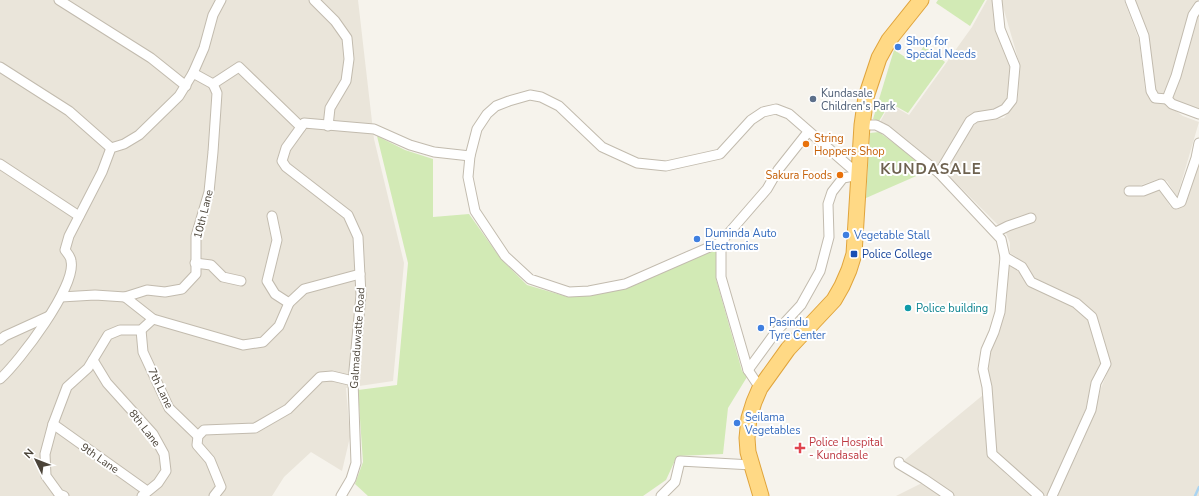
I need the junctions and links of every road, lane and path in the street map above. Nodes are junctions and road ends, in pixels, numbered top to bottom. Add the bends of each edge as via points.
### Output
1 (59, 0) edge
2 (221, 0) edge
3 (314, 0) edge
4 (921, 0) edge
5 (997, 0) edge
6 (1130, 0) edge
7 (1199, 6) edge
8 (0, 67) edge
9 (193, 73) junction
10 (213, 84) junction
11 (186, 86) junction
12 (1167, 99) junction
13 (1199, 114) edge
14 (862, 125) junction
15 (301, 126) junction
16 (328, 126) junction
17 (808, 132) junction
18 (1199, 143) edge
19 (110, 148) junction
20 (470, 156) junction
21 (0, 164) edge
22 (939, 173) junction
23 (859, 175) junction
24 (1129, 191) dead end
25 (79, 216) junction
26 (272, 216) dead end
27 (1031, 218) dead end
28 (996, 232) junction
29 (720, 242) junction
30 (1005, 257) junction
31 (195, 263) junction
32 (360, 274) junction
33 (241, 281) dead end
34 (61, 297) junction
35 (125, 297) junction
36 (289, 304) junction
37 (51, 315) junction
38 (153, 319) junction
39 (141, 330) junction
40 (0, 340) edge
41 (93, 360) junction
42 (748, 370) junction
43 (0, 379) edge
44 (353, 381) junction
45 (760, 388) junction
46 (52, 424) junction
47 (198, 436) junction
48 (899, 462) dead end
49 (752, 465) junction
50 (144, 494) edge
51 (64, 496) edge
52 (214, 496) edge
53 (341, 496) edge
54 (661, 496) edge
55 (761, 496) edge
56 (948, 496) edge
57 (1039, 496) edge
58 (1052, 496) edge

1 - 11 street via 151,58
2 - 9 street via 213,15 204,48
3 - 16 street via 335,21 347,38 349,59 346,81 330,108
4 - 14 highway via 889,40 879,58 866,96
5 - 22 street via 1000,29 1015,66 1012,100 1005,109 996,114 976,117 970,121
6 - 12 street via 1144,36 1151,91 1155,98
7 - 12 street via 1193,15
8 - 19 street via 69,111
9 - 10 street
9 - 11 street
10 - 15 street via 239,67
10 - 31 street, 10th Lane via 217,93 209,192 196,236
11 - 19 street via 140,134 124,144
12 - 13 street via 1172,104
14 - 22 street via 876,125 886,130
14 - 23 highway
15 - 16 street via 304,123
15 - 32 street, Galmaduwatte Road via 286,148 282,161 286,167 348,215 358,238
16 - 20 street via 374,130 434,152
17 - 20 street via 789,114 776,109 763,112 751,120 720,154 666,166 653,165 637,162 602,147 559,106 541,96 530,95 509,100 487,114 477,129
17 - 23 street
17 - 29 street via 778,170 767,189
18 - 24 street via 1181,202 1176,204 1161,184 1143,191
19 - 25 street via 102,172
20 - 29 street via 468,177 475,211 505,256 530,279 569,292 625,284
21 - 25 street
22 - 28 street
23 - 42 street via 843,178 832,192 828,204 829,237 820,271 801,305 775,332
23 - 45 highway via 854,254 842,286 834,300 788,349
25 - 34 street via 65,250 71,260 71,271
26 - 36 street via 277,240 267,281 275,294
27 - 28 street
28 - 30 street via 1002,239
29 - 42 street via 721,277
30 - 57 street via 1000,312 986,350 983,369 992,454
30 - 58 street via 1022,267 1031,282 1076,303 1092,316 1106,364 1096,383 1090,410
31 - 33 street via 211,265 223,277
31 - 35 street, 10th Lane via 196,274 182,289 165,292 147,290
32 - 36 street via 304,290
32 - 44 street, Galmaduwatte Road via 361,296
34 - 35 street, 10th Lane
34 - 37 street
35 - 38 street
36 - 38 street via 279,326 263,342 243,345
37 - 40 street
37 - 43 street via 10,370
38 - 39 street
39 - 41 street via 120,330 108,335
39 - 47 street, 7th Lane via 143,352 169,408
41 - 46 street via 67,387
41 - 50 street, 8th Lane via 107,383 153,434 164,454 166,471 158,483
42 - 45 street
44 - 47 street via 332,376 320,377 288,409 255,428 204,430
44 - 53 street, Galmaduwatte Road via 356,463 351,479
45 - 49 highway via 750,418 747,438
46 - 50 street, 9th Lane
46 - 51 street via 45,454 46,476 59,494
47 - 52 street via 197,445 210,460 221,487
48 - 56 street
49 - 54 street via 680,461 675,482
49 - 55 highway

